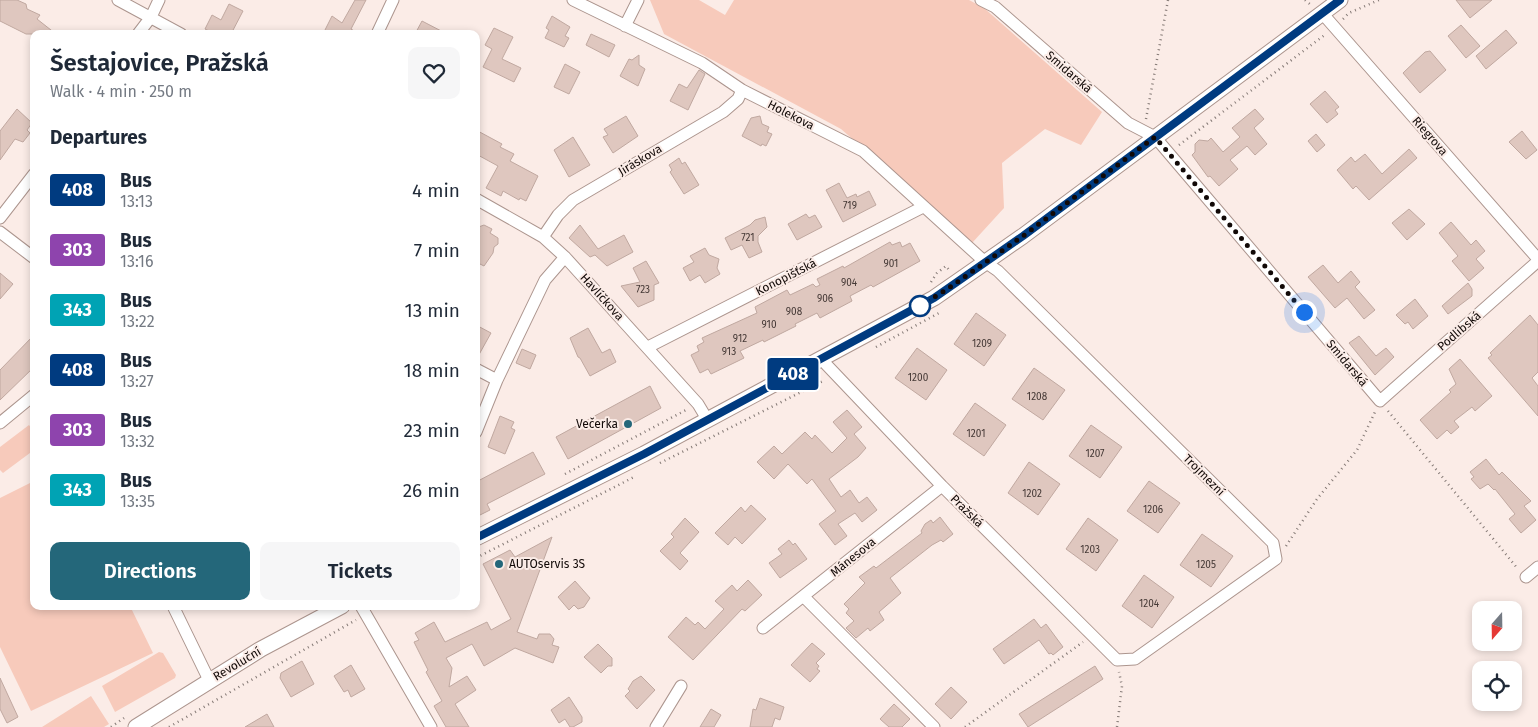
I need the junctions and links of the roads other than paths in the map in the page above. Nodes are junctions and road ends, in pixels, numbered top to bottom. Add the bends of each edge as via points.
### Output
1 (118, 0) edge
2 (159, 0) edge
3 (393, 0) edge
4 (573, 0) edge
5 (638, 0) edge
6 (981, 0) edge
7 (1340, 0) edge
8 (1322, 13) junction
9 (151, 17) junction
10 (625, 26) junction
11 (141, 30) edge
12 (174, 30) edge
13 (379, 30) edge
14 (742, 90) junction
15 (1149, 134) junction
16 (30, 179) edge
17 (480, 201) edge
18 (923, 207) junction
19 (0, 218) edge
20 (0, 232) edge
21 (544, 236) junction
22 (30, 255) edge
23 (565, 257) junction
24 (1538, 260) edge
25 (985, 262) junction
26 (648, 347) junction
27 (822, 359) junction
28 (480, 371) edge
29 (497, 380) junction
30 (30, 398) edge
31 (1380, 401) joint
32 (707, 419) junction
33 (480, 422) edge
34 (0, 423) edge
35 (942, 486) junction
36 (480, 536) edge
37 (1538, 567) edge
38 (1526, 578) road end
39 (804, 597) junction
40 (175, 610) edge
41 (335, 610) edge
42 (360, 612) edge
43 (763, 628) dead end
44 (1117, 660) joint
45 (210, 680) junction
46 (681, 686) dead end
47 (136, 727) edge
48 (431, 727) edge
49 (656, 727) edge
50 (934, 727) edge

1 - 9 street
2 - 9 street
3 - 13 street
4 - 10 street, Holekova
5 - 10 street
6 - 15 street, Smidarská via 995,7 1128,123
7 - 8 street
8 - 15 street
8 - 24 street, Riegrova
9 - 11 street
9 - 12 street
10 - 14 street, Holekova via 702,63
14 - 18 street, Holekova via 863,151
14 - 21 street, Jiráskova via 727,109 573,200
15 - 25 street
15 - 31 street, Smidarská via 1166,149
16 - 19 street
17 - 21 street, Havlíčkova
18 - 25 street, Holekova
18 - 26 street, Konopišťská
20 - 22 street
21 - 23 street, Havlíčkova
23 - 26 street, Havlíčkova
23 - 29 street via 545,280
24 - 31 street, Podlibská
25 - 27 street via 934,298
25 - 44 street, Trojmezní via 998,271 1273,543 1276,559 1135,659
26 - 32 street, Havlíčkova via 698,404
27 - 32 street
27 - 35 street, Pražská
28 - 29 street
29 - 33 street
30 - 34 street
32 - 36 street
35 - 39 street, Mánesova
35 - 44 street, Pražská
37 - 38 street
39 - 43 street, Mánesova
39 - 50 street
40 - 45 street
41 - 45 street, Revoluční
42 - 48 street
45 - 47 street, Revoluční
46 - 49 street

